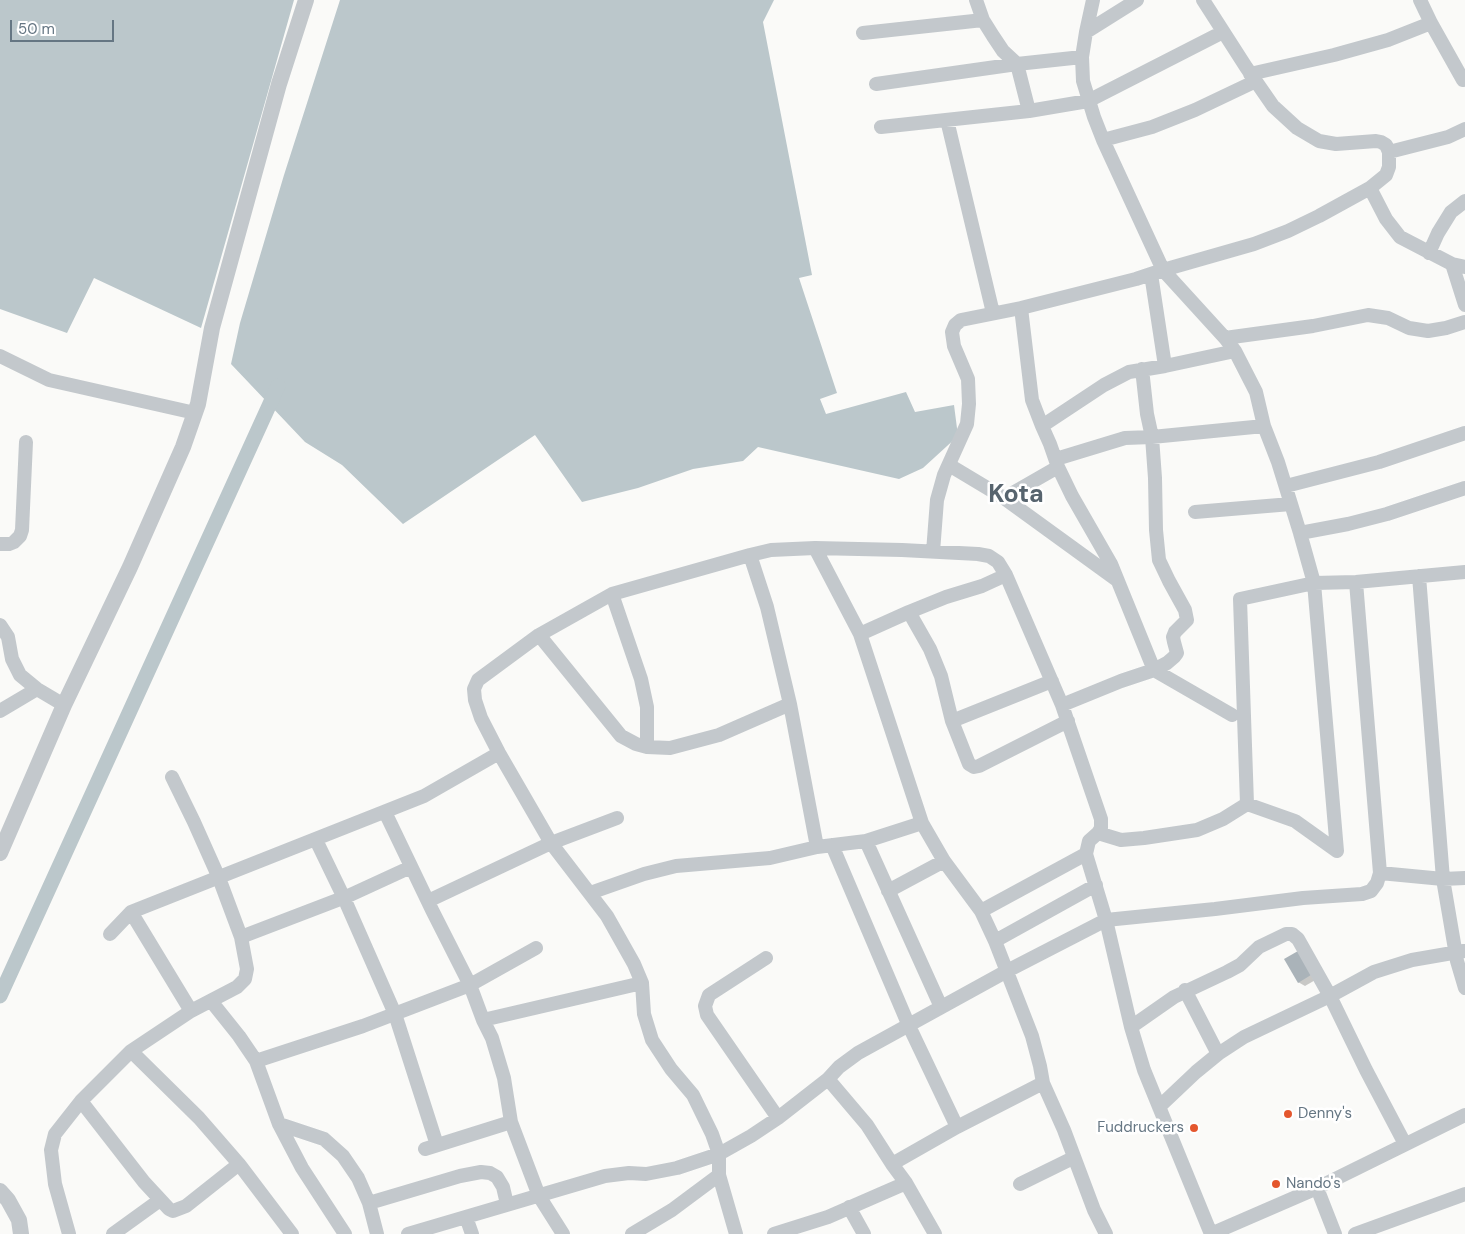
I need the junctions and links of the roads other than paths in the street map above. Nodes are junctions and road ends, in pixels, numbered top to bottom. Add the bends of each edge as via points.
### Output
1 (306, 0) edge
2 (976, 0) edge
3 (1094, 0) edge
4 (1137, 0) edge
5 (1204, 0) edge
6 (1420, 0) edge
7 (983, 20) junction
8 (1431, 23) junction
9 (1086, 32) junction
10 (1223, 32) junction
11 (863, 33) dead end
12 (1082, 57) junction
13 (1017, 64) junction
14 (1253, 78) junction
15 (1463, 80) dead end
16 (876, 84) dead end
17 (1088, 101) junction
18 (1029, 111) junction
19 (947, 120) junction
20 (881, 127) dead end
21 (1465, 129) edge
22 (1103, 140) junction
23 (1389, 152) junction
24 (1370, 188) junction
25 (1465, 201) edge
26 (1429, 253) junction
27 (1459, 266) edge
28 (1157, 272) junction
29 (1465, 305) edge
30 (1021, 308) junction
31 (993, 313) junction
32 (1465, 322) edge
33 (1225, 338) junction
34 (1235, 351) junction
35 (0, 356) edge
36 (1165, 366) junction
37 (1142, 369) junction
38 (194, 413) junction
39 (1042, 426) junction
40 (1264, 426) junction
41 (1465, 433) edge
42 (1152, 437) junction
43 (26, 442) dead end
44 (1057, 463) junction
45 (949, 465) junction
46 (1286, 486) junction
47 (1465, 488) edge
48 (1004, 498) junction
49 (1291, 504) junction
50 (1195, 512) dead end
51 (1300, 534) junction
52 (0, 544) edge
53 (815, 548) junction
54 (933, 552) junction
55 (750, 555) junction
56 (1465, 572) edge
57 (1006, 574) junction
58 (1419, 576) junction
59 (1118, 580) junction
60 (1314, 582) junction
61 (1356, 582) junction
62 (612, 594) junction
63 (909, 612) junction
64 (0, 625) edge
65 (860, 634) junction
66 (539, 635) junction
67 (1154, 670) junction
68 (1052, 681) junction
69 (37, 690) junction
70 (790, 704) junction
71 (64, 705) junction
72 (1062, 705) junction
73 (0, 711) edge
74 (1232, 715) dead end
75 (952, 721) junction
76 (1068, 721) junction
77 (647, 747) junction
78 (499, 753) junction
79 (172, 778) dead end
80 (1247, 804) junction
81 (385, 812) junction
82 (617, 818) dead end
83 (922, 823) junction
84 (1098, 833) junction
85 (316, 840) junction
86 (866, 841) junction
87 (551, 843) junction
88 (832, 845) junction
89 (817, 847) junction
90 (0, 853) edge
91 (1086, 854) junction
92 (944, 862) junction
93 (411, 867) junction
94 (1380, 873) junction
95 (220, 878) junction
96 (1465, 878) edge
97 (1443, 879) junction
98 (1096, 886) junction
99 (888, 891) junction
100 (590, 893) junction
101 (344, 898) junction
102 (428, 901) junction
103 (981, 911) junction
104 (131, 912) junction
105 (1106, 920) junction
106 (110, 934) dead end
107 (240, 937) junction
108 (996, 940) junction
109 (536, 948) dead end
110 (1460, 952) edge
111 (766, 958) dead end
112 (1007, 971) junction
113 (642, 983) junction
114 (470, 985) junction
115 (1465, 988) edge
116 (1185, 990) junction
117 (1330, 996) junction
118 (211, 1001) junction
119 (941, 1007) junction
120 (190, 1011) junction
121 (395, 1014) junction
122 (483, 1020) junction
123 (909, 1026) junction
124 (1131, 1027) junction
125 (131, 1051) junction
126 (1218, 1054) junction
127 (256, 1061) junction
128 (828, 1079) junction
129 (1043, 1083) junction
130 (81, 1101) junction
131 (1159, 1107) junction
132 (1465, 1114) edge
133 (778, 1118) junction
134 (511, 1122) junction
135 (279, 1124) junction
136 (957, 1127) junction
137 (1405, 1144) junction
138 (719, 1154) junction
139 (1073, 1158) junction
140 (239, 1164) junction
141 (892, 1164) junction
142 (719, 1175) junction
143 (906, 1183) junction
144 (1020, 1184) dead end
145 (1317, 1188) junction
146 (1465, 1194) edge
147 (4, 1196) edge
148 (539, 1196) junction
149 (160, 1200) junction
150 (369, 1204) junction
151 (507, 1204) junction
152 (849, 1207) junction
153 (466, 1217) junction
154 (781, 1233) edge
155 (21, 1234) edge
156 (69, 1234) edge
157 (113, 1234) edge
158 (292, 1234) edge
159 (345, 1234) edge
160 (377, 1234) edge
161 (408, 1234) edge
162 (472, 1234) edge
163 (563, 1234) edge
164 (632, 1234) edge
165 (736, 1234) edge
166 (864, 1234) edge
167 (935, 1234) edge
168 (1106, 1234) edge
169 (1211, 1234) edge
170 (1335, 1234) edge
171 (1354, 1234) edge

1 - 38 street via 279,84 212,328
2 - 7 street
3 - 9 street
4 - 9 street
5 - 10 street
6 - 8 street
7 - 11 street
7 - 13 street via 1003,51
8 - 14 street via 1388,40
8 - 15 street
9 - 12 street
10 - 14 street
10 - 17 street
12 - 13 street
12 - 17 street
13 - 16 street
13 - 18 street
14 - 22 street via 1195,110 1152,127
14 - 23 street via 1273,106 1297,128 1319,141 1336,144 1376,141 1386,145
17 - 18 street
17 - 22 street
18 - 19 street
19 - 20 street
19 - 31 street
21 - 23 street via 1448,137
22 - 28 street
23 - 24 street via 1386,175
24 - 26 street via 1386,219 1400,237
24 - 28 street via 1295,227 1254,244
25 - 26 street via 1451,212
26 - 27 street
27 - 29 street
28 - 30 street
28 - 33 street
28 - 36 street
30 - 31 street
30 - 39 street via 1032,400
31 - 45 street via 961,320 952,332 954,346 968,379 969,404 967,424
32 - 33 street via 1428,331 1368,315
33 - 34 street
34 - 36 street
34 - 40 street via 1256,392
35 - 38 street via 49,380
36 - 37 street
37 - 39 street via 1104,385
37 - 42 street
38 - 71 street via 183,447 130,567
39 - 44 street
40 - 42 street
40 - 46 street
41 - 46 street via 1379,462
42 - 44 street via 1125,438
42 - 67 street via 1160,560 1188,620 1173,637 1177,653
43 - 52 street via 22,530 14,542
44 - 48 street
44 - 59 street
45 - 48 street
45 - 54 street via 937,500
46 - 49 street
47 - 51 street via 1380,516
48 - 59 street
49 - 50 street
49 - 51 street
51 - 60 street
53 - 54 street
53 - 55 street via 771,550
53 - 65 street
54 - 57 street via 989,556
55 - 62 street
55 - 70 street via 767,607
56 - 58 street
57 - 63 street
57 - 68 street
58 - 61 street
58 - 97 street
59 - 67 street
60 - 61 street
60 - 80 street via 1240,599
60 - 80 street via 1337,851 1295,821
61 - 94 street
62 - 66 street
62 - 77 street via 641,679 647,707
63 - 65 street
63 - 75 street via 941,676
64 - 69 street via 8,637 12,660 20,675
65 - 83 street
66 - 77 street via 621,736
66 - 78 street via 478,680 474,689 474,700 481,718
67 - 72 street
67 - 74 street
68 - 72 street
68 - 75 street
69 - 71 street
69 - 73 street
70 - 77 street via 719,735 670,748
70 - 89 street
71 - 90 street
72 - 76 street
75 - 76 street via 969,764 974,767
76 - 84 street via 1101,819
78 - 81 street via 424,796
78 - 87 street
79 - 95 street
80 - 84 street via 1197,830 1121,840
81 - 85 street
81 - 93 street
82 - 87 street
83 - 86 street
83 - 92 street
84 - 91 street via 1089,841
85 - 95 street
85 - 101 street
86 - 88 street
86 - 99 street
87 - 100 street
87 - 102 street
88 - 89 street
88 - 123 street
89 - 100 street via 770,858 676,866
91 - 98 street
91 - 103 street
92 - 99 street
92 - 103 street
93 - 101 street
93 - 102 street
94 - 97 street
94 - 105 street via 1371,891 1362,894
95 - 104 street
95 - 107 street
96 - 97 street
97 - 110 street
98 - 105 street
98 - 108 street
99 - 119 street
100 - 113 street via 607,916
101 - 107 street
101 - 121 street
102 - 114 street
103 - 108 street
104 - 106 street
104 - 120 street
105 - 112 street
105 - 124 street
107 - 118 street via 246,979
108 - 112 street
109 - 114 street
110 - 115 street
110 - 117 street via 1412,960 1374,972
111 - 133 street via 709,995 705,1006 707,1016
112 - 119 street
112 - 129 street via 1032,1036
113 - 122 street
113 - 138 street via 644,1014 652,1040 692,1095
114 - 121 street
114 - 122 street
116 - 117 street via 1227,972 1258,947 1292,934 1298,939
116 - 124 street
116 - 126 street
117 - 126 street via 1244,1037
117 - 137 street
118 - 120 street
118 - 127 street
119 - 123 street
120 - 125 street
121 - 127 street
121 - 134 street via 431,1147
122 - 134 street via 504,1078
123 - 128 street via 858,1053
123 - 136 street
124 - 131 street
125 - 130 street
125 - 140 street via 199,1118
126 - 131 street
127 - 135 street
128 - 133 street
128 - 141 street via 867,1125
129 - 136 street
129 - 139 street
130 - 149 street
130 - 156 street via 55,1134 51,1150
131 - 169 street
132 - 137 street
133 - 138 street
134 - 148 street
135 - 150 street via 324,1139 343,1156 358,1178
135 - 159 street via 302,1168
136 - 141 street
137 - 145 street
138 - 142 street
138 - 148 street via 646,1174 605,1176
139 - 144 street
139 - 168 street
140 - 149 street via 178,1210 169,1210
140 - 158 street
141 - 143 street
142 - 164 street via 672,1210
142 - 165 street
143 - 152 street
143 - 167 street
145 - 169 street
145 - 170 street
146 - 171 street
147 - 155 street via 19,1220
148 - 151 street
148 - 163 street
149 - 157 street
150 - 151 street via 482,1172 497,1177
150 - 160 street
151 - 153 street
152 - 154 street
152 - 166 street
153 - 161 street
153 - 162 street

